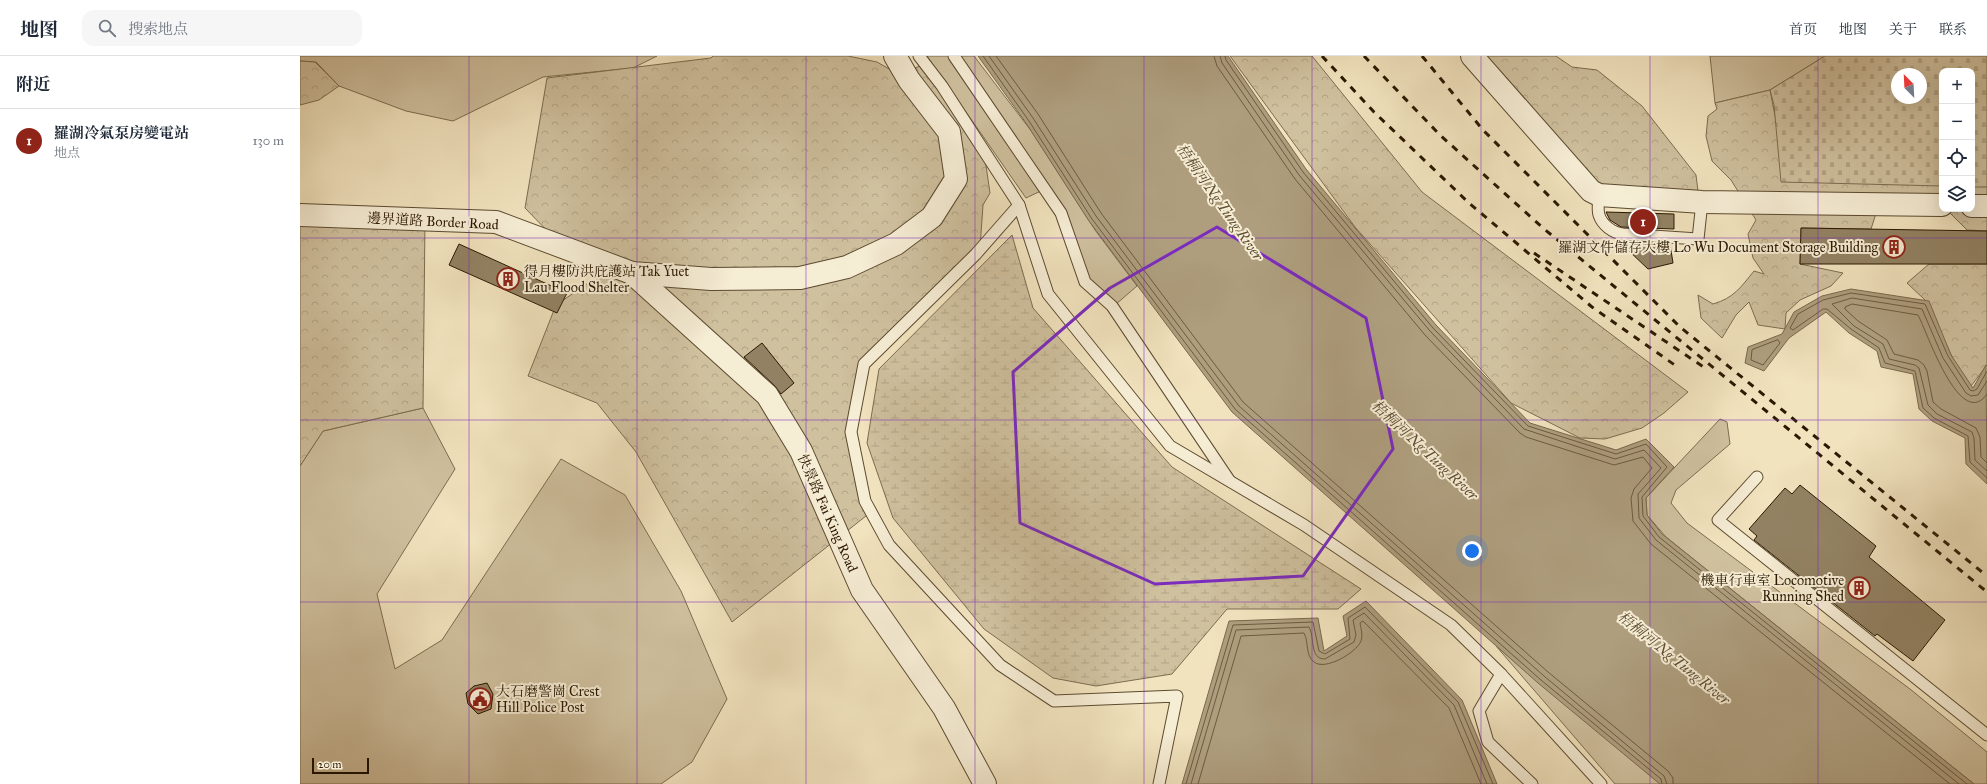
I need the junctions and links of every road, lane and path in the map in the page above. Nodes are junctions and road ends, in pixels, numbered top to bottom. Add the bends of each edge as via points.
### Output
1 (894, 56) edge
2 (919, 56) edge
3 (954, 56) edge
4 (1472, 56) edge
5 (1599, 195) junction
6 (1702, 202) junction
7 (1019, 204) junction
8 (1939, 205) edge
9 (1975, 206) edge
10 (1987, 206) edge
11 (300, 215) edge
12 (632, 273) junction
13 (1757, 477) dead end
14 (1230, 482) junction
15 (1501, 674) junction
16 (1987, 735) edge
17 (985, 784) edge
18 (1159, 784) edge
19 (1532, 784) edge
20 (1600, 784) edge

1 - 12 street, 邊界道路 Border Road via 949,132 956,179 932,217 896,244 847,267 800,278 711,279
2 - 7 lane via 942,86
3 - 14 lane via 1061,213 1085,282 1112,306
4 - 5 street via 1591,191
5 - 6 street
5 - 6 lane via 1599,214 1603,221 1613,231 1623,234 1698,239
6 - 8 street
7 - 14 lane via 1048,294 1170,446
7 - 18 lane via 976,254 864,364 851,432 865,501 889,545 1000,665 1054,701 1177,696
9 - 10 street
11 - 12 street, 邊界道路 Border Road via 496,222
12 - 17 street, 快景路 Fai King Road via 767,395 801,451 862,590 944,708
13 - 16 lane via 1718,520
14 - 15 lane via 1304,525 1451,625
15 - 19 lane via 1478,711 1488,742
15 - 20 lane

